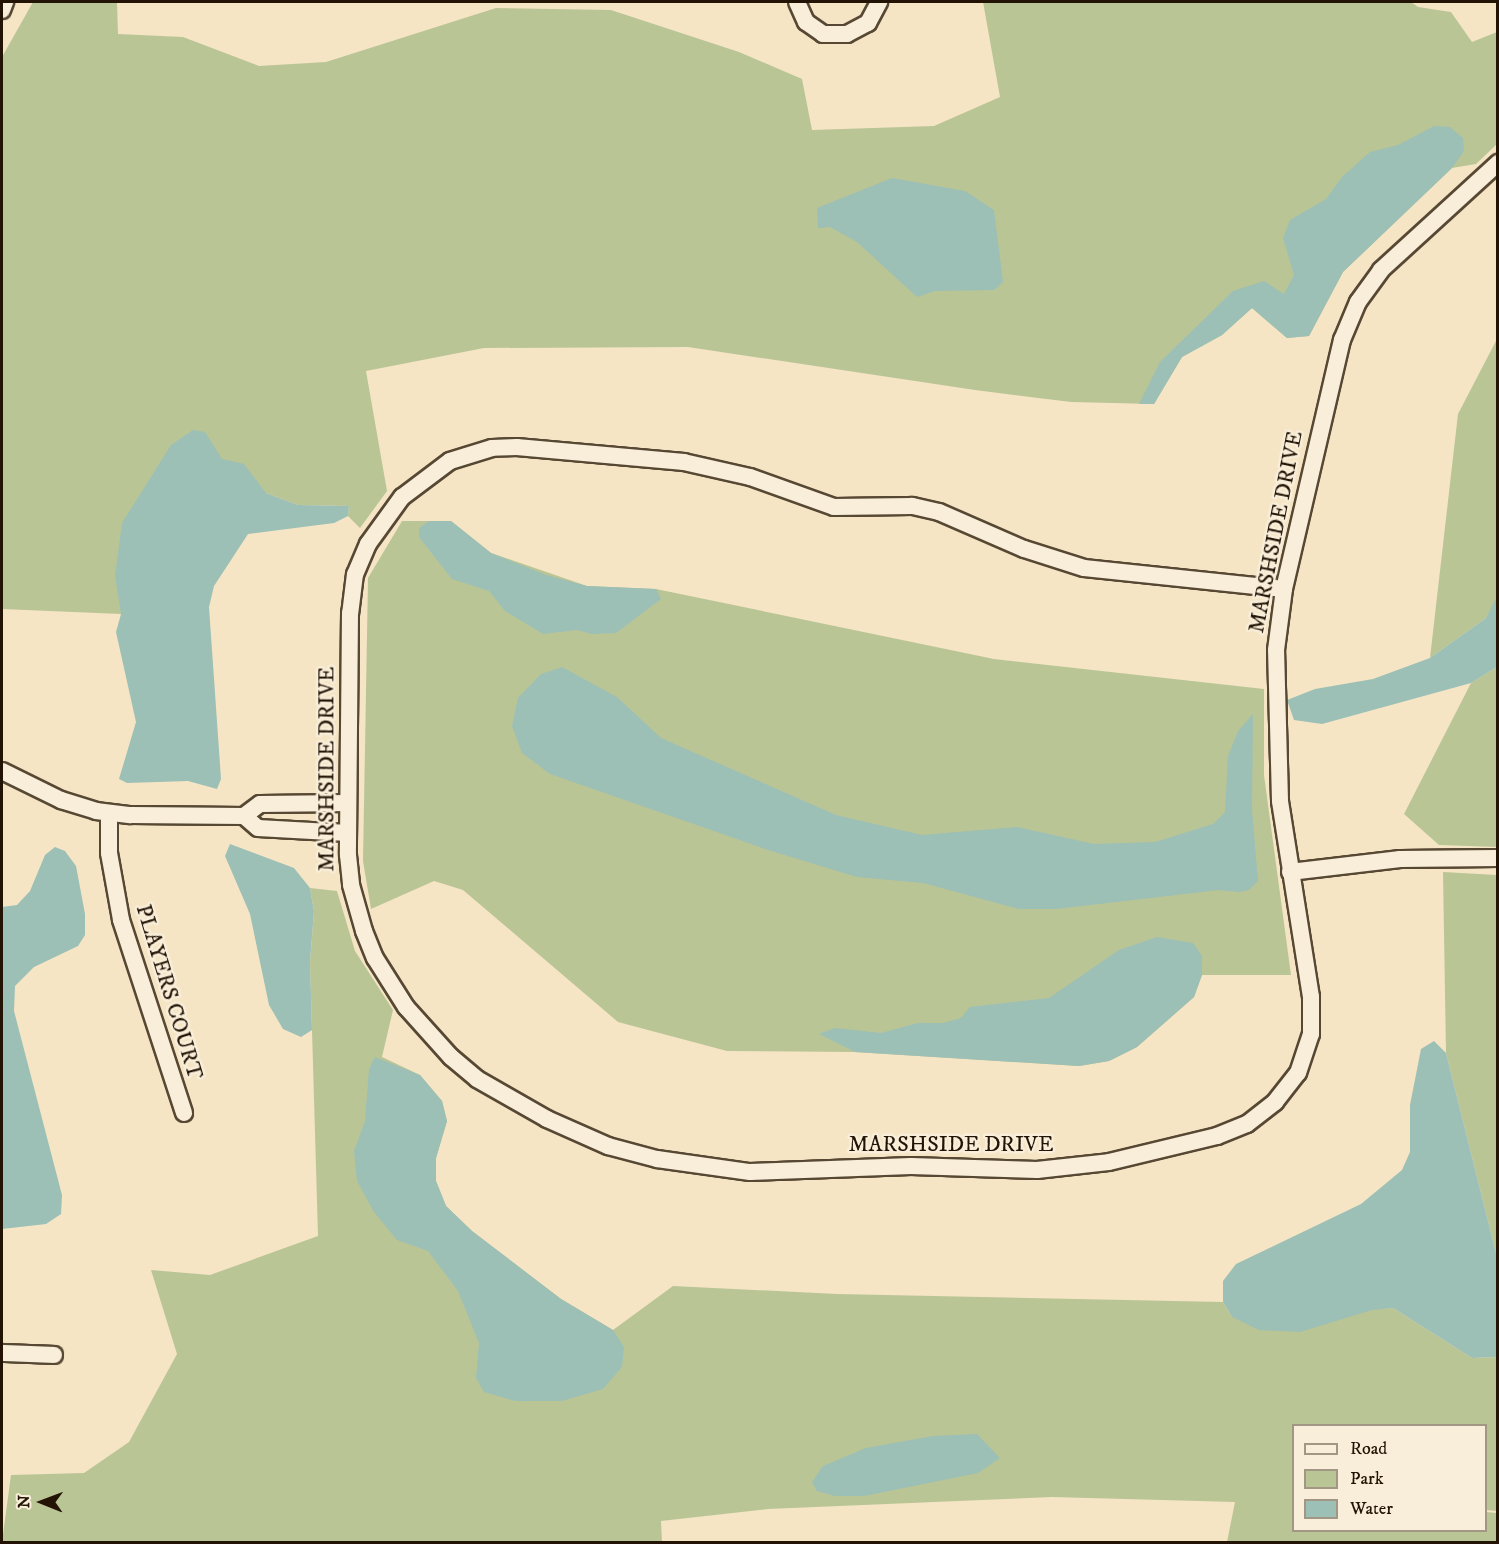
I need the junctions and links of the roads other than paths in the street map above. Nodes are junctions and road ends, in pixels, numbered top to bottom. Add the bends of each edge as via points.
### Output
1 (5, 2) edge
2 (797, 2) edge
3 (879, 2) edge
4 (2, 10) edge
5 (1497, 163) edge
6 (1284, 589) junction
7 (2, 771) edge
8 (348, 803) junction
9 (109, 813) junction
10 (244, 816) junction
11 (348, 833) junction
12 (1497, 858) edge
13 (1290, 872) junction
14 (184, 1113) dead end
15 (2, 1353) edge
16 (54, 1355) dead end

1 - 4 street
2 - 3 street via 806,22 823,34 847,34 868,23
5 - 6 street, MARSHSIDE DRIVE via 1400,250 1358,302 1341,340
6 - 8 street, MARSHSIDE DRIVE via 1084,568 1043,556 939,512 912,506 834,507 750,477 684,462 517,447 477,451 434,470 402,497 355,574 350,613
6 - 13 street, MARSHSIDE DRIVE via 1275,680 1280,801
7 - 9 street via 61,800
8 - 10 street via 260,804
8 - 11 street, MARSHSIDE DRIVE
9 - 10 street
9 - 14 street, PLAYERS COURT via 109,853 121,920
10 - 11 street via 258,828
11 - 13 street, MARSHSIDE DRIVE via 351,885 375,958 406,1007 451,1057 487,1085 608,1146 710,1169 750,1172 911,1166 1037,1170 1109,1162 1217,1136 1247,1124 1275,1102 1298,1073 1311,1034 1311,997
12 - 13 street via 1410,858
15 - 16 street

